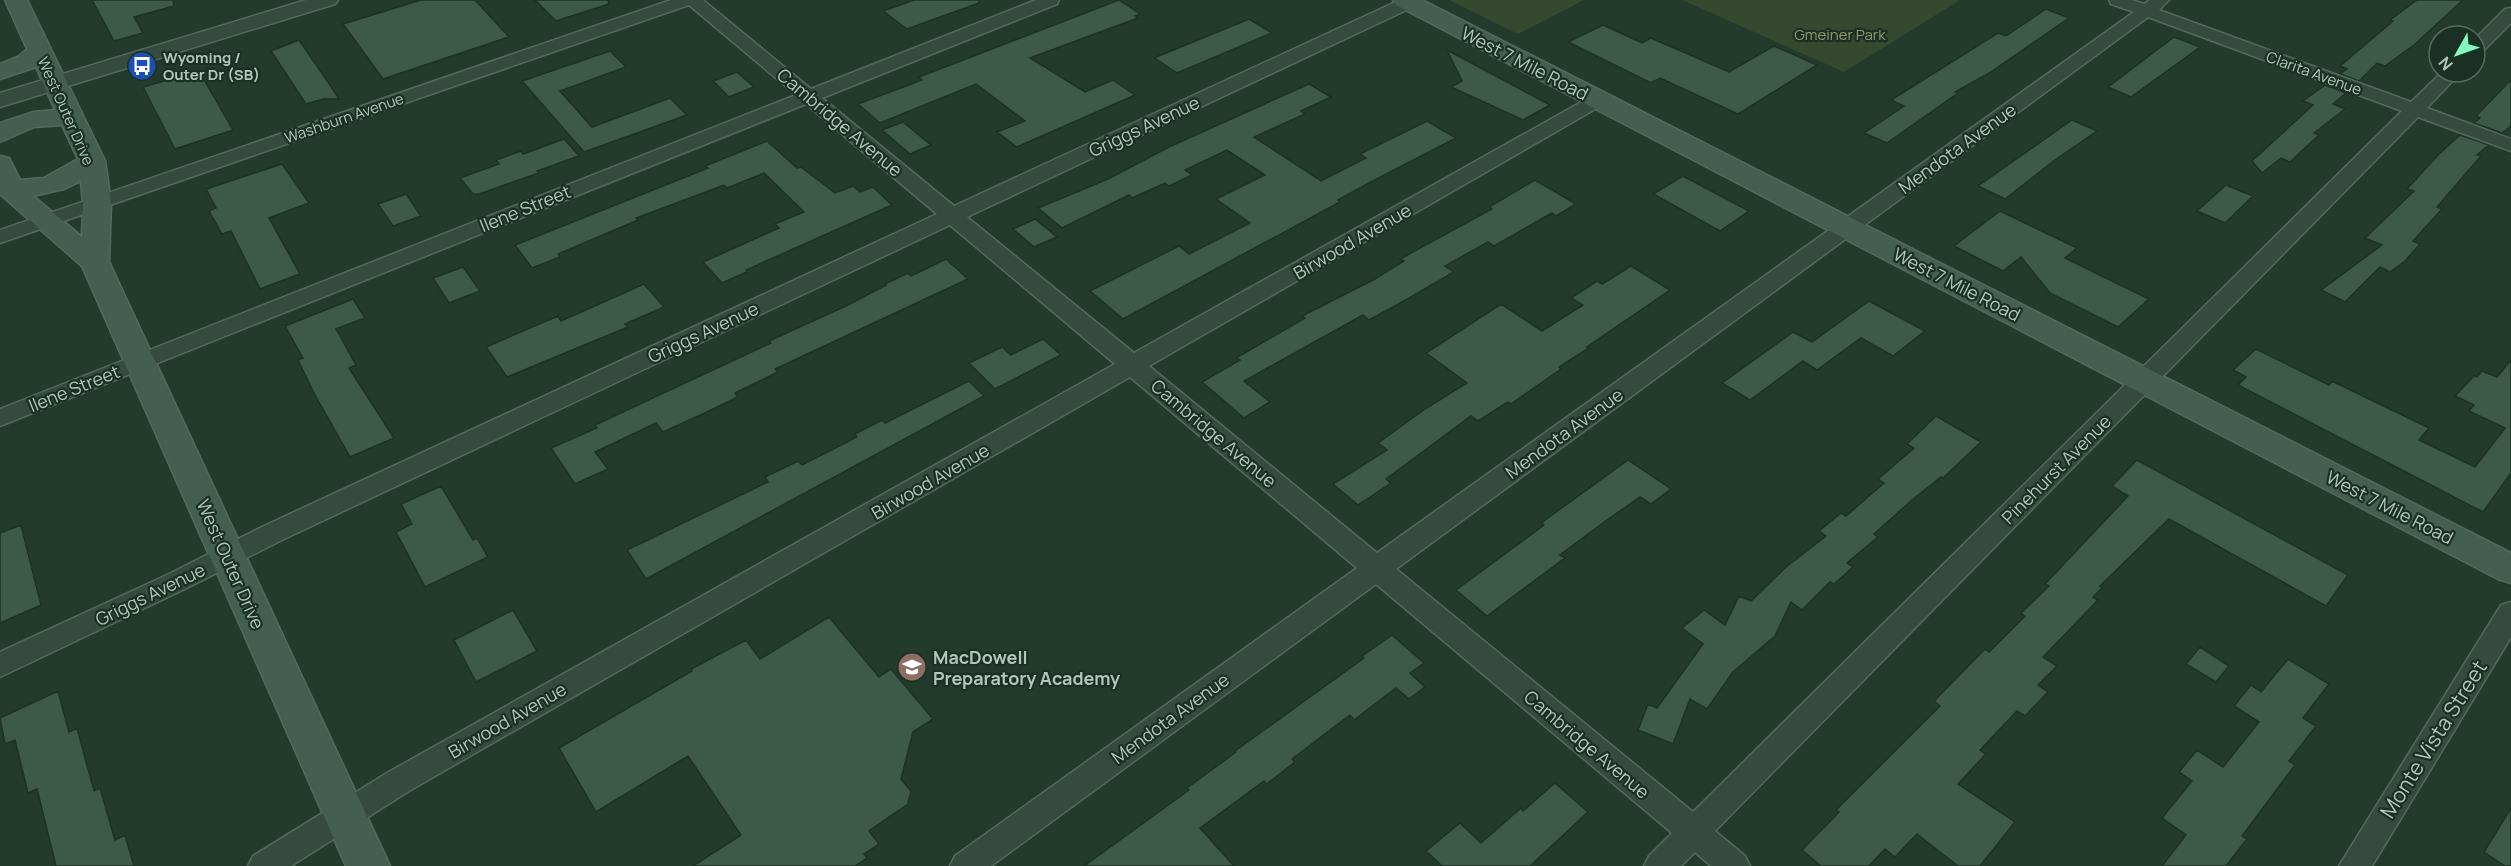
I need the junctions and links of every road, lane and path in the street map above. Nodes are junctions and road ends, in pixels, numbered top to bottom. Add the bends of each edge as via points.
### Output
1 (16, 0) edge
2 (328, 0) edge
3 (687, 0) edge
4 (693, 0) edge
5 (1051, 0) edge
6 (2117, 0) edge
7 (1406, 1) edge
8 (2154, 5) edge
9 (2511, 13) edge
10 (2487, 37) edge
11 (40, 51) junction
12 (0, 72) edge
13 (55, 84) junction
14 (2440, 84) edge
15 (808, 96) junction
16 (0, 100) edge
17 (1598, 100) junction
18 (2415, 110) junction
19 (72, 118) junction
20 (0, 134) edge
21 (2511, 145) edge
22 (93, 161) junction
23 (5, 176) edge
24 (97, 203) junction
25 (952, 216) junction
26 (45, 221) junction
27 (1847, 228) junction
28 (0, 237) edge
29 (95, 262) junction
30 (139, 362) junction
31 (1133, 366) junction
32 (2145, 380) junction
33 (0, 418) edge
34 (227, 556) junction
35 (1377, 569) junction
36 (2511, 569) edge
37 (2511, 613) edge
38 (0, 665) edge
39 (346, 817) junction
40 (1694, 833) junction
41 (264, 866) edge
42 (368, 866) edge
43 (966, 866) edge
44 (1660, 866) edge
45 (1734, 866) edge
46 (2355, 866) edge

1 - 11 main road, West Outer Drive
2 - 13 street
3 - 24 street, Washburn Avenue
4 - 15 street, Cambridge Avenue
5 - 15 street, Ilene Street
6 - 8 street, Clarita Avenue
7 - 17 main road, West 7 Mile Road
7 - 25 street, Griggs Avenue
8 - 18 street, Clarita Avenue
8 - 27 street, Mendota Avenue
9 - 10 street
11 - 12 main road via 27,62
11 - 13 main road, West Outer Drive
13 - 16 street
13 - 19 main road, West Outer Drive
14 - 18 street, Pinehurst Avenue
15 - 25 street, Cambridge Avenue
15 - 30 street, Ilene Street
17 - 27 main road, West 7 Mile Road
17 - 31 street, Birwood Avenue
18 - 21 street, Clarita Avenue
18 - 32 street, Pinehurst Avenue
19 - 20 main road via 41,118
19 - 22 main road, West Outer Drive
22 - 23 main road via 57,184 34,189
22 - 24 main road, West Outer Drive
23 - 26 main road, West Outer Drive
24 - 26 street, Washburn Avenue
24 - 29 main road, West Outer Drive
25 - 31 street, Cambridge Avenue
25 - 34 street, Griggs Avenue
26 - 28 street, Washburn Avenue
26 - 29 main road, West Outer Drive
27 - 32 main road, West 7 Mile Road
27 - 35 street, Mendota Avenue
29 - 30 main road, West Outer Drive
30 - 33 street, Ilene Street
30 - 34 main road, West Outer Drive
31 - 35 street, Cambridge Avenue
31 - 39 street, Birwood Avenue via 407,777
32 - 36 main road, West 7 Mile Road
32 - 40 street, Pinehurst Avenue
34 - 38 street, Griggs Avenue
34 - 39 main road, West Outer Drive
35 - 40 street, Cambridge Avenue
35 - 43 street, Mendota Avenue
37 - 46 street, Monte Vista Street
39 - 41 street, Birwood Avenue
39 - 42 main road, West Outer Drive
40 - 44 street, Pinehurst Avenue
40 - 45 street, Cambridge Avenue

